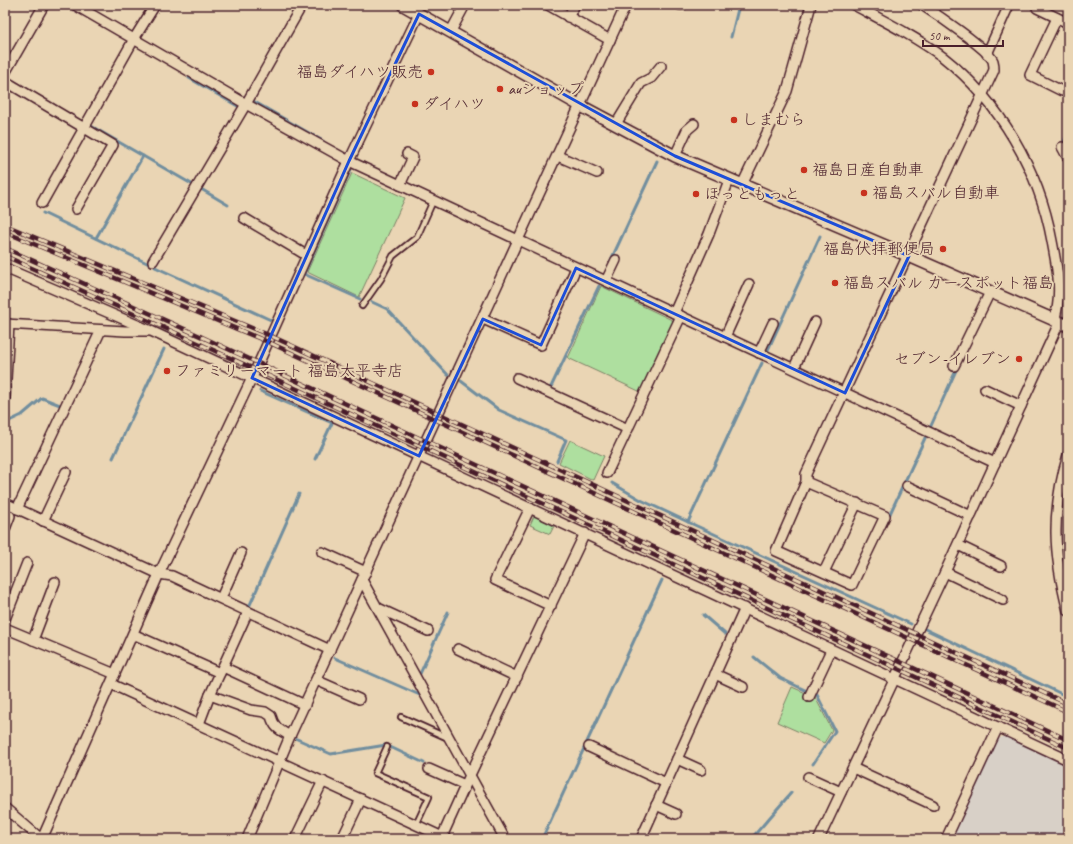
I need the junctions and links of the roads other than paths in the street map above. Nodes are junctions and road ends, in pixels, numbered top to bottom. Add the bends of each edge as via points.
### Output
1 (44, 5) edge
2 (75, 5) edge
3 (155, 5) edge
4 (302, 5) edge
5 (403, 5) edge
6 (465, 5) edge
7 (548, 5) edge
8 (575, 5) edge
9 (626, 5) edge
10 (811, 5) edge
11 (854, 5) edge
12 (922, 5) edge
13 (1009, 5) edge
14 (1037, 8) dead end
15 (419, 14) junction
16 (568, 17) junction
17 (1057, 18) junction
18 (1068, 23) edge
19 (451, 31) junction
20 (134, 39) junction
21 (610, 40) junction
22 (987, 54) junction
23 (660, 66) dead end
24 (5, 73) edge
25 (5, 81) edge
26 (1062, 91) dead end
27 (982, 96) junction
28 (246, 104) junction
29 (581, 106) junction
30 (616, 124) junction
31 (694, 124) dead end
32 (84, 130) junction
33 (1062, 146) dead end
34 (406, 154) dead end
35 (558, 156) junction
36 (675, 156) junction
37 (1068, 158) edge
38 (348, 161) junction
39 (597, 173) dead end
40 (729, 180) junction
41 (400, 185) junction
42 (742, 185) junction
43 (434, 201) junction
44 (42, 203) dead end
45 (76, 209) dead end
46 (244, 218) dead end
47 (519, 242) junction
48 (306, 254) junction
49 (909, 256) junction
50 (616, 260) dead end
51 (153, 261) dead end
52 (5, 268) edge
53 (576, 268) junction
54 (606, 281) junction
55 (749, 284) dead end
56 (990, 292) junction
57 (362, 306) dead end
58 (677, 314) junction
59 (483, 319) junction
60 (815, 322) dead end
61 (773, 323) dead end
62 (1060, 323) edge
63 (7, 324) edge
64 (101, 330) junction
65 (151, 331) junction
66 (725, 337) junction
67 (759, 353) junction
68 (954, 366) dead end
69 (794, 368) junction
70 (252, 378) junction
71 (517, 378) dead end
72 (985, 388) dead end
73 (845, 393) junction
74 (5, 398) edge
75 (1021, 406) junction
76 (628, 428) junction
77 (1068, 455) edge
78 (419, 456) junction
79 (995, 463) junction
80 (66, 472) dead end
81 (607, 473) dead end
82 (806, 482) junction
83 (907, 486) dead end
84 (5, 503) edge
85 (857, 503) junction
86 (530, 508) junction
87 (17, 509) junction
88 (10, 516) dead end
89 (971, 516) junction
90 (43, 521) junction
91 (5, 529) edge
92 (585, 533) junction
93 (958, 545) junction
94 (322, 552) dead end
95 (241, 553) dead end
96 (27, 563) dead end
97 (1001, 566) dead end
98 (824, 572) junction
99 (945, 572) junction
100 (159, 574) junction
101 (364, 576) junction
102 (55, 582) dead end
103 (1066, 593) edge
104 (221, 598) junction
105 (1003, 600) dead end
106 (551, 606) junction
107 (378, 608) junction
108 (745, 608) junction
109 (1068, 611) edge
110 (245, 618) dead end
111 (5, 619) edge
112 (5, 628) edge
113 (428, 631) dead end
114 (133, 634) junction
115 (33, 640) junction
116 (458, 649) dead end
117 (330, 650) junction
118 (831, 650) junction
119 (221, 670) junction
120 (115, 674) junction
121 (715, 674) junction
122 (517, 677) junction
123 (894, 679) junction
124 (316, 680) junction
125 (111, 684) junction
126 (743, 687) dead end
127 (210, 695) junction
128 (809, 697) dead end
129 (359, 699) dead end
130 (305, 705) junction
131 (401, 717) dead end
132 (199, 724) junction
133 (998, 727) junction
134 (290, 736) junction
135 (449, 738) junction
136 (387, 747) dead end
137 (589, 747) dead end
138 (677, 759) junction
139 (1068, 760) edge
140 (279, 761) junction
141 (853, 768) junction
142 (429, 769) dead end
143 (701, 770) dead end
144 (470, 775) junction
145 (808, 777) dead end
146 (323, 781) junction
147 (666, 783) junction
148 (465, 785) junction
149 (841, 792) junction
150 (361, 799) junction
151 (656, 805) junction
152 (932, 805) dead end
153 (5, 808) edge
154 (676, 814) dead end
155 (416, 825) junction
156 (443, 838) edge
157 (42, 839) edge
158 (247, 839) edge
159 (295, 839) edge
160 (342, 839) edge
161 (506, 839) edge
162 (641, 839) edge
163 (819, 839) edge
164 (946, 839) edge

1 - 24 street
2 - 20 street
3 - 20 street
4 - 28 street
5 - 15 street
6 - 19 street
7 - 16 street
8 - 16 street
9 - 21 street
10 - 42 street via 787,91
11 - 27 street via 929,47
12 - 22 street via 952,25
13 - 22 street
14 - 17 street
15 - 19 street
15 - 38 street
16 - 21 street
17 - 18 street
17 - 26 street via 1030,75
19 - 29 street
20 - 28 street
20 - 32 street
21 - 29 street
22 - 27 street via 993,61 994,70
23 - 30 street via 651,78 641,83
25 - 32 street
27 - 49 street
27 - 62 street via 996,112 1020,149 1043,201 1060,289
28 - 38 street
28 - 51 street
29 - 30 street
29 - 35 street
30 - 36 street
31 - 36 street via 687,130
32 - 44 street
32 - 45 street via 113,145
33 - 37 street
34 - 41 street via 413,158
35 - 39 street
35 - 47 street
36 - 40 street
38 - 41 street
38 - 48 street
40 - 42 street
40 - 58 street
41 - 43 street
42 - 49 street
43 - 47 street
43 - 57 lane via 417,238 393,256
46 - 48 street
47 - 53 street
47 - 59 street
48 - 70 street
49 - 56 street
49 - 73 street
50 - 54 street
52 - 65 street
53 - 54 street
53 - 59 street via 541,345
54 - 58 street
55 - 66 street
56 - 62 street
56 - 68 street
58 - 66 street
58 - 76 street
59 - 78 street
60 - 69 street
61 - 67 street
62 - 75 street
63 - 64 street
63 - 74 street
64 - 65 street
64 - 87 street
65 - 70 street
66 - 67 street
67 - 69 street
69 - 73 street
70 - 78 street
70 - 100 street
71 - 76 street
72 - 75 street
73 - 79 street
73 - 82 street via 806,474
75 - 79 street
76 - 81 street
77 - 103 street via 1056,513 1057,562
78 - 86 street
78 - 101 street
79 - 89 street
80 - 90 street
82 - 85 street
82 - 98 street via 776,551
83 - 89 street
84 - 87 street
85 - 98 street
85 - 98 street via 884,516 852,585
86 - 92 street
86 - 106 street via 495,580
87 - 90 street
88 - 91 street
89 - 93 street
90 - 100 street
92 - 106 street
92 - 108 street
93 - 97 street
93 - 99 street
94 - 101 street
95 - 104 street
96 - 111 street
99 - 105 street
99 - 123 street
100 - 104 street via 172,576
100 - 114 street
101 - 107 street
101 - 117 street
102 - 115 street
103 - 109 street
104 - 117 street
106 - 122 street
107 - 113 street
107 - 135 street
108 - 118 street
108 - 121 street
110 - 119 street
112 - 115 street
114 - 119 street
114 - 120 street
115 - 120 street
116 - 122 street
117 - 124 street
118 - 123 street
118 - 128 street
119 - 127 street
119 - 130 street
120 - 125 street
121 - 126 street
121 - 138 street
122 - 144 street
123 - 133 street
123 - 141 street
124 - 129 street
124 - 130 street
125 - 132 street
125 - 157 street
127 - 132 street
127 - 134 street via 251,710 265,712 271,716 277,729
130 - 134 street
131 - 135 lane
132 - 140 street
133 - 139 street
133 - 164 street
134 - 140 street
135 - 144 street
136 - 155 lane via 375,773 429,798
137 - 147 street
138 - 143 street
138 - 147 street
140 - 146 street
140 - 158 street
141 - 149 street
141 - 152 street
142 - 148 street
144 - 148 street
144 - 161 street
145 - 149 street
146 - 150 street
146 - 159 street
147 - 151 street
148 - 156 street
149 - 163 street
150 - 155 street
150 - 160 street
151 - 154 street
151 - 162 street
153 - 157 street
155 - 156 street

